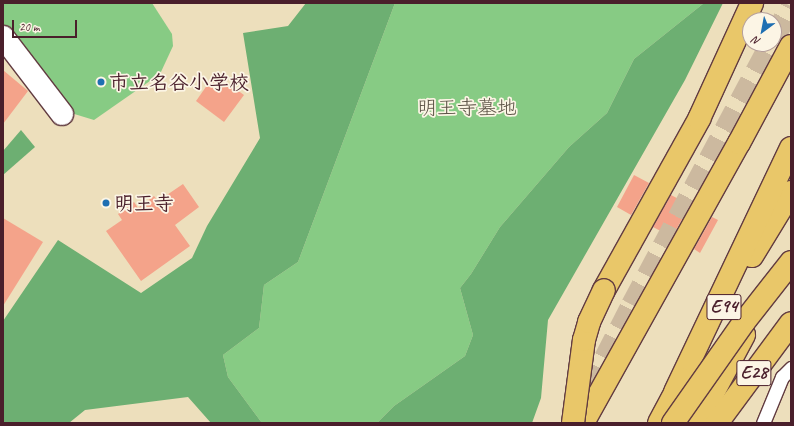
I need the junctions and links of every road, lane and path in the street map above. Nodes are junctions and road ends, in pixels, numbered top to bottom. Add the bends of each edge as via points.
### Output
1 (752, 3) edge
2 (3, 37) edge
3 (791, 46) edge
4 (62, 114) dead end
5 (791, 148) edge
6 (791, 192) edge
7 (791, 252) edge
8 (791, 262) edge
9 (791, 323) edge
10 (791, 368) edge
11 (675, 392) junction
12 (573, 423) edge
13 (583, 423) edge
14 (659, 423) edge
15 (673, 423) edge
16 (697, 423) edge
17 (718, 423) edge
18 (763, 423) edge

1 - 12 highway, bridge via 699,119 604,290 589,322 584,340
2 - 4 street
3 - 13 highway
5 - 11 highway
6 - 11 highway, E94
7 - 16 highway, E94
8 - 15 highway, E28, bridge via 744,322
9 - 17 highway, E28
10 - 18 lane via 782,377
11 - 14 highway, E94

